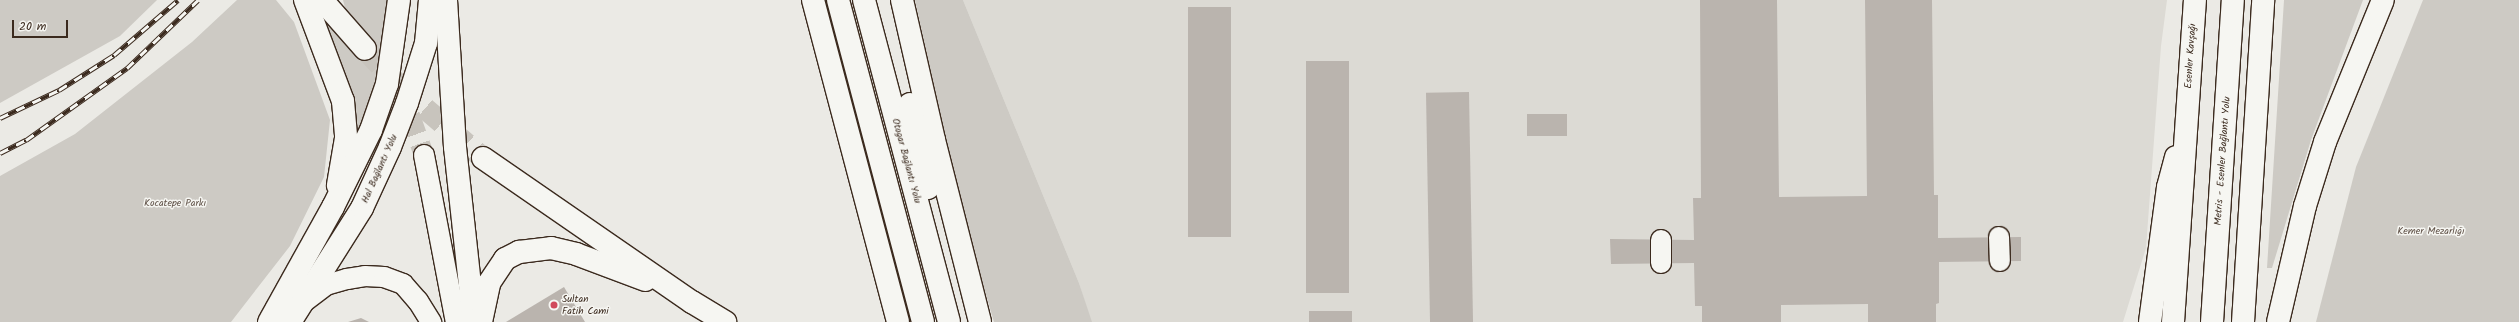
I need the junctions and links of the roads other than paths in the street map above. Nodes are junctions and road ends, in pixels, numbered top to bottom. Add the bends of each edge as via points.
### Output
1 (305, 0) edge
2 (322, 0) edge
3 (399, 0) edge
4 (430, 0) edge
5 (446, 0) edge
6 (813, 0) edge
7 (838, 0) edge
8 (864, 0) edge
9 (890, 0) edge
10 (902, 0) edge
11 (2195, 0) edge
12 (2233, 0) edge
13 (2263, 0) edge
14 (2383, 0) edge
15 (337, 10) edge
16 (365, 49) tunnel mouth
17 (2188, 111) junction
18 (424, 155) tunnel mouth
19 (483, 158) tunnel mouth
20 (334, 207) junction
21 (1999, 237) dead end
22 (1661, 240) dead end
23 (2000, 261) dead end
24 (1661, 263) dead end
25 (940, 291) junction
26 (303, 302) junction
27 (692, 302) junction
28 (268, 322) edge
29 (290, 322) edge
30 (431, 322) edge
31 (456, 322) edge
32 (474, 322) edge
33 (481, 322) edge
34 (726, 322) edge
35 (898, 322) edge
36 (923, 322) edge
37 (949, 322) edge
38 (980, 322) edge
39 (2150, 322) edge
40 (2173, 322) edge
41 (2212, 322) edge
42 (2243, 322) edge
43 (2278, 322) edge

1 - 20 main road via 343,101 346,138
2 - 15 main road
3 - 20 main road via 387,84 362,153
4 - 26 main road, Hal Bağlantı Yolu via 426,43 390,147 362,208
5 - 32 main road via 455,147
6 - 35 main road
7 - 36 main road
8 - 25 main road, Otogar Bağlantı Yolu
9 - 25 main road via 939,238 942,263
10 - 38 main road via 938,158
11 - 17 main road, Esenler Kavşağı
12 - 41 main road, Metris - Esenler Bağlantı Yolu
13 - 42 main road
14 - 43 main road via 2325,142 2305,206
15 - 16 main road
17 - 39 main road via 2168,187
17 - 40 main road
18 - 31 street
19 - 27 main road
20 - 28 main road
21 - 23 street
22 - 24 street
25 - 37 main road, Otogar Bağlantı Yolu
26 - 29 main road, Hal Bağlantı Yolu
26 - 30 street via 326,285 365,276 384,277 403,284 418,300
27 - 33 main road via 632,274 576,254 550,248 534,248 505,259 497,269 489,283
27 - 34 main road

